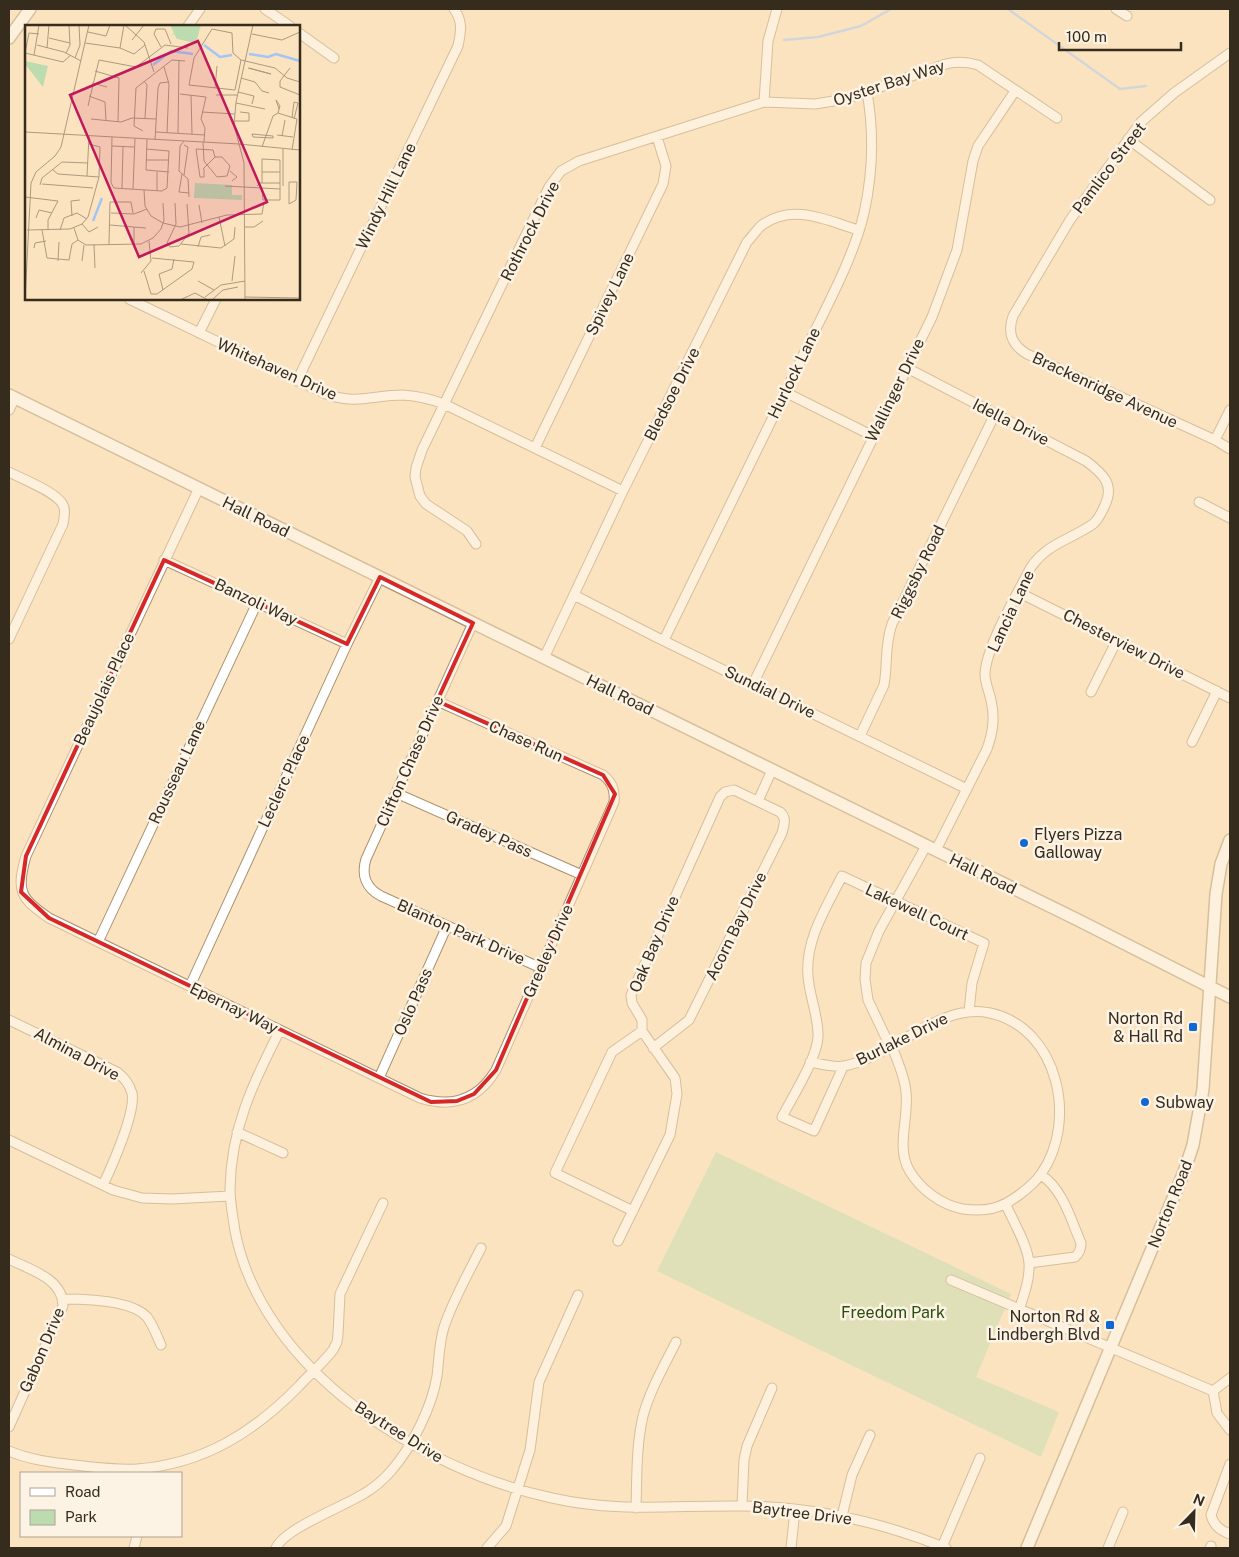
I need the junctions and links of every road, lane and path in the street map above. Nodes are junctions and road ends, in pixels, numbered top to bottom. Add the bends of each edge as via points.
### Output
1 (30, 9) edge
2 (200, 9) edge
3 (265, 9) edge
4 (454, 9) edge
5 (777, 9) edge
6 (1116, 9) edge
7 (1127, 16) dead end
8 (189, 25) edge
9 (289, 25) edge
10 (300, 34) edge
11 (9, 38) edge
12 (1230, 53) edge
13 (334, 58) dead end
14 (1015, 91) junction
15 (867, 92) junction
16 (764, 102) junction
17 (1057, 118) dead end
18 (657, 137) junction
19 (1128, 139) junction
20 (1210, 200) dead end
21 (858, 230) junction
22 (131, 300) edge
23 (216, 300) edge
24 (1017, 310) joint
25 (199, 333) junction
26 (907, 368) junction
27 (297, 381) junction
28 (785, 392) junction
29 (12, 397) edge
30 (444, 404) junction
31 (9, 410) edge
32 (1230, 410) edge
33 (995, 414) junction
34 (873, 436) junction
35 (1215, 440) junction
36 (535, 448) junction
37 (1230, 449) edge
38 (9, 472) edge
39 (1109, 484) joint
40 (199, 488) junction
41 (623, 491) junction
42 (1199, 502) dead end
43 (1230, 518) edge
44 (476, 544) dead end
45 (164, 560) junction
46 (380, 577) junction
47 (1018, 592) junction
48 (574, 595) junction
49 (257, 603) junction
50 (473, 623) junction
51 (9, 639) edge
52 (664, 640) junction
53 (1117, 640) junction
54 (347, 644) junction
55 (544, 658) junction
56 (753, 684) junction
57 (1217, 691) junction
58 (1091, 692) dead end
59 (1230, 698) edge
60 (437, 701) junction
61 (860, 736) junction
62 (1192, 742) dead end
63 (772, 770) junction
64 (612, 785) joint
65 (967, 789) junction
66 (396, 793) junction
67 (758, 801) junction
68 (1230, 840) edge
69 (931, 848) junction
70 (582, 875) junction
71 (21, 892) joint
72 (381, 896) joint
73 (896, 902) junction
74 (447, 926) junction
75 (98, 942) junction
76 (541, 968) junction
77 (1209, 985) junction
78 (190, 986) junction
79 (1230, 997) edge
80 (969, 1011) junction
81 (9, 1020) edge
82 (280, 1030) junction
83 (642, 1031) junction
84 (891, 1046) junction
85 (653, 1048) junction
86 (810, 1062) junction
87 (843, 1067) junction
88 (378, 1078) junction
89 (457, 1101) joint
90 (237, 1132) junction
91 (9, 1140) edge
92 (283, 1153) dead end
93 (1041, 1175) junction
94 (103, 1185) junction
95 (230, 1196) junction
96 (383, 1203) dead end
97 (1006, 1205) junction
98 (633, 1211) junction
99 (618, 1241) dead end
100 (480, 1248) dead end
101 (9, 1260) edge
102 (1029, 1263) junction
103 (951, 1280) dead end
104 (578, 1295) dead end
105 (63, 1299) junction
106 (1019, 1310) junction
107 (676, 1342) dead end
108 (161, 1345) dead end
109 (1111, 1348) junction
110 (315, 1370) junction
111 (1230, 1378) edge
112 (772, 1388) dead end
113 (1213, 1391) junction
114 (9, 1427) edge
115 (1230, 1430) edge
116 (870, 1435) dead end
117 (410, 1443) junction
118 (9, 1451) edge
119 (980, 1458) dead end
120 (1230, 1464) edge
121 (136, 1471) edge
122 (519, 1489) junction
123 (742, 1506) junction
124 (636, 1508) junction
125 (795, 1510) junction
126 (1124, 1512) dead end
127 (842, 1516) junction
128 (1230, 1534) edge
129 (944, 1547) edge
130 (276, 1548) edge
131 (487, 1548) edge
132 (791, 1548) edge
133 (1027, 1548) edge
134 (1108, 1548) edge

1 - 11 street
2 - 8 street
3 - 9 street
4 - 27 street, Windy Hill Lane via 462,32 458,46
5 - 16 street via 768,41
6 - 7 street
10 - 13 street
12 - 19 street, Pamlico Street via 1174,93 1141,122
14 - 15 street, Oyster Bay Way via 978,65 957,62 937,66
14 - 17 street, Oyster Bay Way
14 - 26 street, Wallinger Drive via 978,146 957,250 932,317
15 - 16 street, Oyster Bay Way via 814,104
15 - 21 street, Hurlock Lane via 871,123 870,179
16 - 18 street, Rothrock Drive
18 - 30 street, Rothrock Drive via 579,161 555,178
18 - 36 street, Spivey Lane via 666,166 662,184
19 - 20 street
19 - 24 street, Pamlico Street via 1070,220
21 - 28 street, Hurlock Lane via 841,275
21 - 41 street, Bledsoe Drive via 799,213 781,215 761,225 747,242
22 - 25 street, Whitehaven Drive
23 - 25 street
24 - 35 street, Brackenridge Avenue via 1010,330 1021,351
25 - 27 street, Whitehaven Drive
26 - 33 street, Idella Drive
26 - 34 street, Wallinger Drive
27 - 30 street, Whitehaven Drive via 339,399 402,395
28 - 34 street
28 - 52 street, Hurlock Lane
29 - 31 street
29 - 40 street, Hall Road
30 - 36 street, Whitehaven Drive
30 - 44 street, Rothrock Drive via 419,457 415,477 417,487 426,504 467,531
32 - 35 street
33 - 39 street, Idella Drive via 1086,461
33 - 61 street, Riggsby Road via 892,624 886,646 884,685
34 - 56 street, Wallinger Drive
35 - 37 street, Brackenridge Avenue
36 - 41 street, Whitehaven Drive
38 - 51 street via 58,498 65,514 64,524
39 - 47 street, Lancia Lane via 1108,499 1094,523 1038,557
40 - 45 street, Beaujolais Place
40 - 46 street, Hall Road
41 - 48 street, Bledsoe Drive
42 - 43 street
45 - 49 street, Banzoli Way
45 - 71 street, Beaujolais Place via 26,856
46 - 50 street, Hall Road
46 - 54 street, Leclerc Place
47 - 53 street, Chesterview Drive
47 - 65 street, Lancia Lane via 987,662 985,674 994,724 987,749
48 - 52 street, Sundial Drive
48 - 55 street, Bledsoe Drive
49 - 54 street, Banzoli Way
49 - 75 street, Rousseau Lane
50 - 55 street, Hall Road
50 - 60 street, Clifton Chase Drive
52 - 56 street, Sundial Drive
53 - 57 street, Chesterview Drive
53 - 58 street
54 - 78 street, Leclerc Place
55 - 63 street, Hall Road
56 - 61 street, Sundial Drive
57 - 59 street, Chesterview Drive
57 - 62 street
60 - 64 street, Chase Run via 603,775
60 - 66 street, Clifton Chase Drive
61 - 65 street, Sundial Drive
63 - 67 street
63 - 69 street, Hall Road
64 - 70 street, Greeley Drive via 614,802
65 - 69 street, Lancia Lane
66 - 70 street, Gradey Pass
66 - 72 street, Clifton Chase Drive via 364,870 369,887
67 - 83 street, Oak Bay Drive via 734,790 725,792 720,798 631,995 642,1020
67 - 85 street, Acorn Bay Drive via 783,814 785,824 782,833 689,1020
68 - 77 street, Norton Road via 1218,878
69 - 73 street, Lancia Lane
69 - 77 street, Hall Road
70 - 76 street, Greeley Drive
71 - 75 street, Epernay Way via 28,902 49,918
72 - 74 street, Blanton Park Drive
73 - 80 street, Lakewell Court via 984,943 972,983
73 - 84 street, Lancia Lane via 872,945 865,979 868,1000
73 - 86 street, Lakewell Court via 842,876 811,940 808,976 818,1036
74 - 76 street, Blanton Park Drive
74 - 88 street, Oslo Pass
75 - 78 street, Epernay Way
76 - 89 street, Greeley Drive via 491,1078 474,1094
77 - 79 street, Hall Road
77 - 109 street, Norton Road via 1203,1088 1193,1145
78 - 82 street, Epernay Way
80 - 84 street, Burlake Drive via 954,1013
80 - 93 street, Burlake Drive via 989,1012 1012,1022 1028,1033 1048,1061 1060,1098 1060,1115 1056,1142
81 - 94 street, Almina Drive via 117,1072 128,1081 131,1105 122,1142
82 - 88 street, Epernay Way
82 - 90 street, Baytree Drive via 252,1086
83 - 85 street, Oak Bay Drive
83 - 98 street via 612,1052 555,1172
84 - 87 street, Burlake Drive
84 - 97 street, Lancia Lane via 905,1080 907,1109 903,1152 914,1178 921,1187 957,1208 988,1210
85 - 98 street, Oak Bay Drive via 675,1078 677,1094 670,1134
86 - 87 street, Burlake Drive
86 - 87 street via 782,1116 814,1131
88 - 89 street, Epernay Way via 432,1102
90 - 92 street
90 - 95 street, Baytree Drive
91 - 94 street
93 - 97 street, Burlake Drive
93 - 102 street via 1063,1201 1081,1248 1075,1257
94 - 95 street via 142,1198
95 - 110 street, Baytree Drive via 239,1247 257,1295 277,1327
96 - 110 street via 340,1294 337,1342
97 - 102 street
98 - 99 street, Oak Bay Drive
100 - 117 street via 444,1328 434,1390
101 - 105 street via 54,1283
102 - 106 street
103 - 106 street
104 - 122 street via 539,1382 530,1450
105 - 108 street via 96,1299 139,1312 146,1317
105 - 114 street, Gabon Drive via 61,1313
106 - 109 street
107 - 124 street via 650,1394 643,1416
109 - 113 street
109 - 133 street, Norton Road
110 - 117 street, Baytree Drive via 380,1424
110 - 121 street via 274,1411 242,1435 183,1461
111 - 113 street
112 - 123 street via 745,1453
113 - 115 street via 1217,1413
116 - 127 street via 852,1475
117 - 122 street, Baytree Drive via 442,1461
117 - 130 street via 378,1484 293,1532
118 - 121 street via 62,1464
119 - 129 street
120 - 128 street via 1211,1515 1214,1524
122 - 124 street, Baytree Drive via 553,1498
122 - 131 street via 506,1526
123 - 124 street, Baytree Drive
123 - 125 street, Baytree Drive
125 - 127 street, Baytree Drive
125 - 132 street
126 - 134 street
127 - 129 street, Baytree Drive

